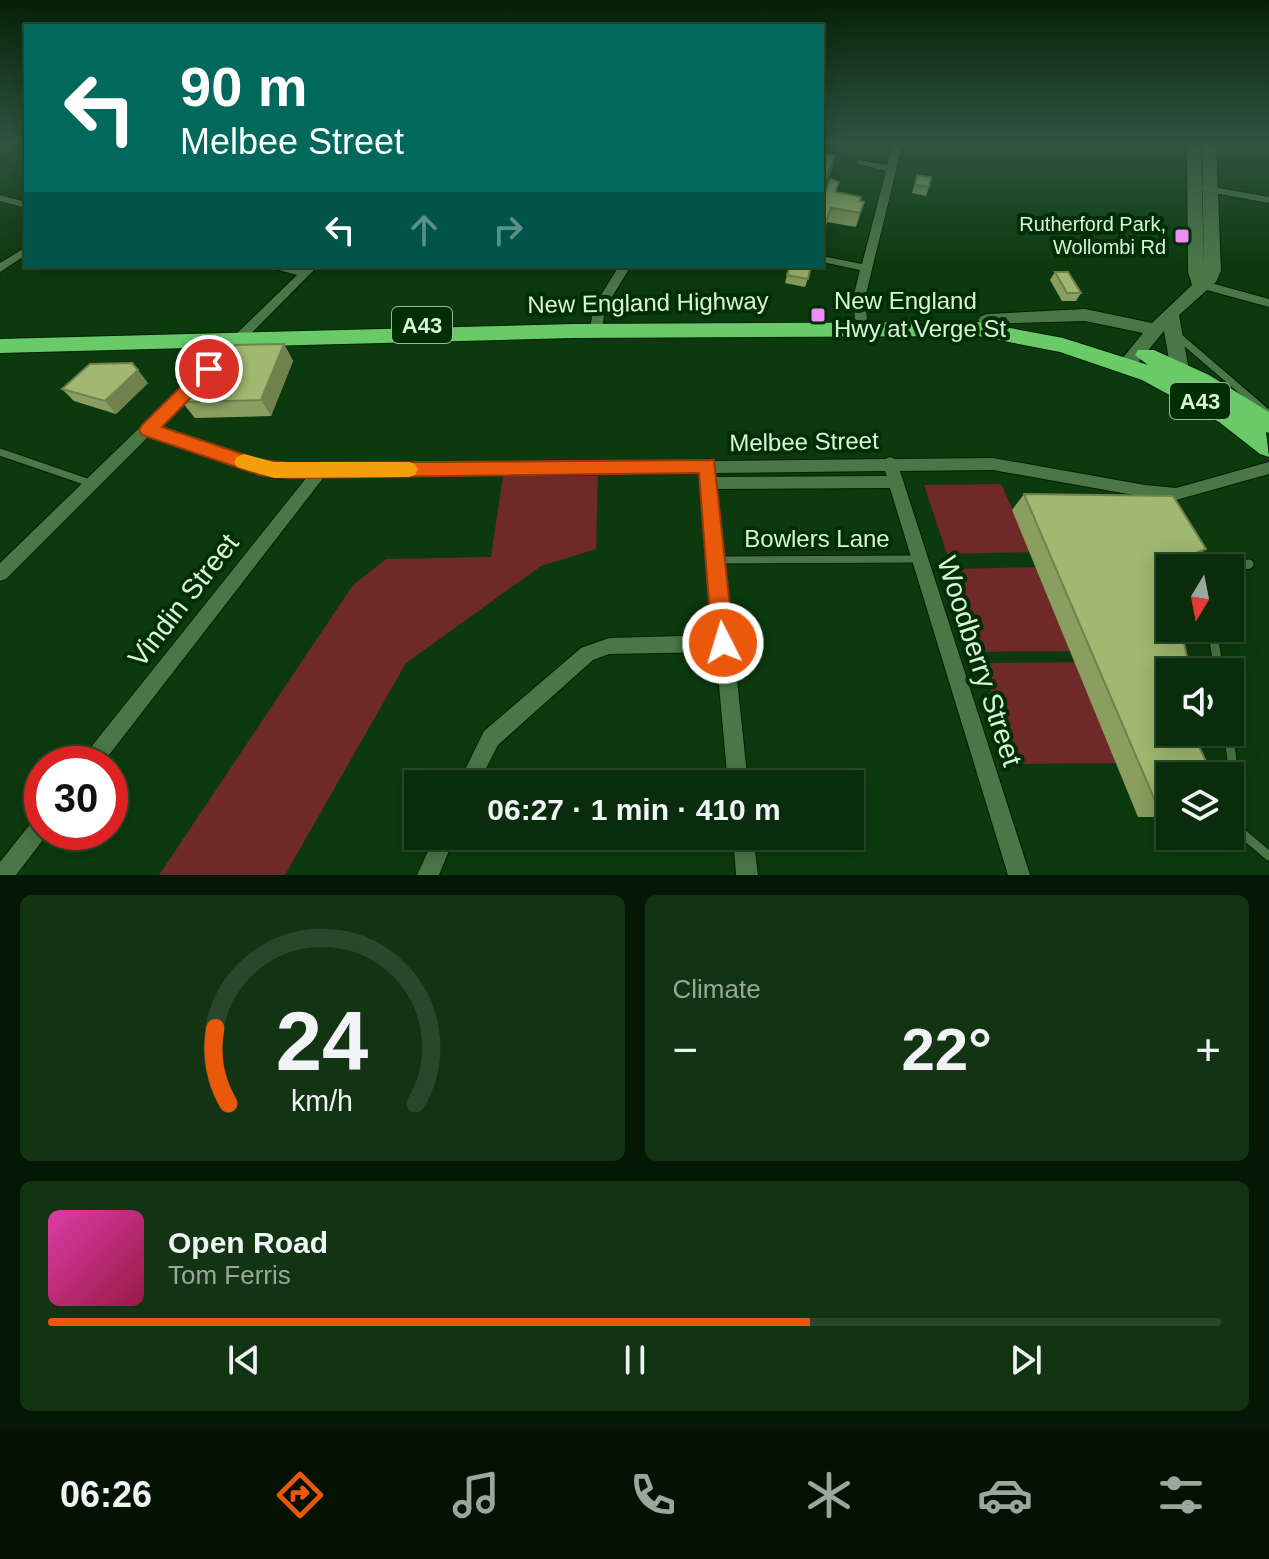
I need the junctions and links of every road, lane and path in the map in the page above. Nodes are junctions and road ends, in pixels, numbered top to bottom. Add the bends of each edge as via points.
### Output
1 (888, 183) edge
2 (1193, 183) edge
3 (1210, 183) edge
4 (1193, 186) junction
5 (1210, 190) junction
6 (0, 198) edge
7 (1269, 200) edge
8 (24, 204) edge
9 (24, 251) edge
10 (824, 259) edge
11 (0, 268) edge
12 (624, 268) edge
13 (866, 268) junction
14 (309, 270) edge
15 (1200, 284) junction
16 (1269, 303) edge
17 (861, 319) junction
18 (987, 320) junction
19 (596, 326) junction
20 (1165, 332) junction
21 (0, 335) edge
22 (243, 336) junction
23 (0, 346) edge
24 (1132, 359) junction
25 (1180, 371) junction
26 (1269, 414) edge
27 (1269, 424) edge
28 (148, 430) junction
29 (1269, 447) edge
30 (0, 452) edge
31 (890, 463) junction
32 (1269, 468) edge
33 (321, 470) junction
34 (708, 474) junction
35 (895, 482) junction
36 (93, 484) junction
37 (919, 559) junction
38 (716, 560) junction
39 (1249, 564) dead end
40 (1244, 565) edge
41 (0, 574) edge
42 (723, 643) junction
43 (104, 746) edge
44 (475, 770) edge
45 (737, 770) edge
46 (1244, 836) edge
47 (24, 848) edge
48 (439, 850) edge
49 (744, 850) edge
50 (1269, 856) edge
51 (3, 875) edge
52 (428, 875) edge
53 (747, 875) edge
54 (1019, 875) edge

1 - 13 street
2 - 4 main road
3 - 5 main road
4 - 5 street
4 - 15 main road
5 - 7 street
5 - 15 main road via 1214,264 1210,278
6 - 8 street
9 - 11 street
10 - 13 street
12 - 19 street via 599,308
13 - 17 street
14 - 22 street
15 - 16 street
15 - 20 main road via 1170,313
17 - 18 highway, New England Highway / A43
17 - 19 highway, New England Highway / A43
18 - 20 main road via 1085,315
18 - 24 highway, New England Highway / A43 via 1058,329
19 - 22 highway, New England Highway / A43
19 - 24 highway, New England Highway / A43 via 978,329
20 - 24 main road
20 - 25 main road
20 - 26 lane
21 - 22 highway, New England Highway / A43
22 - 23 highway, New England Highway / A43
22 - 28 street
24 - 25 highway, New England Highway / A43
24 - 29 highway, New England Highway / A43
25 - 27 highway, New England Highway / A43
28 - 33 street, Melbee Street via 260,467
28 - 36 street
30 - 36 lane
31 - 32 street, Melbee Street via 1005,465 1176,494
31 - 34 street, Melbee Street
31 - 35 street, Woodberry Street
33 - 34 street, Melbee Street
33 - 43 street, Vindin Street
34 - 35 street, Melbee Street
34 - 38 street
35 - 37 street, Woodberry Street
36 - 41 street
37 - 38 lane, Bowlers Lane
37 - 54 street, Woodberry Street
38 - 42 street
39 - 40 lane
42 - 44 street via 609,646 587,654 491,738
42 - 45 street
46 - 50 lane
47 - 51 street
48 - 52 street
49 - 53 street

